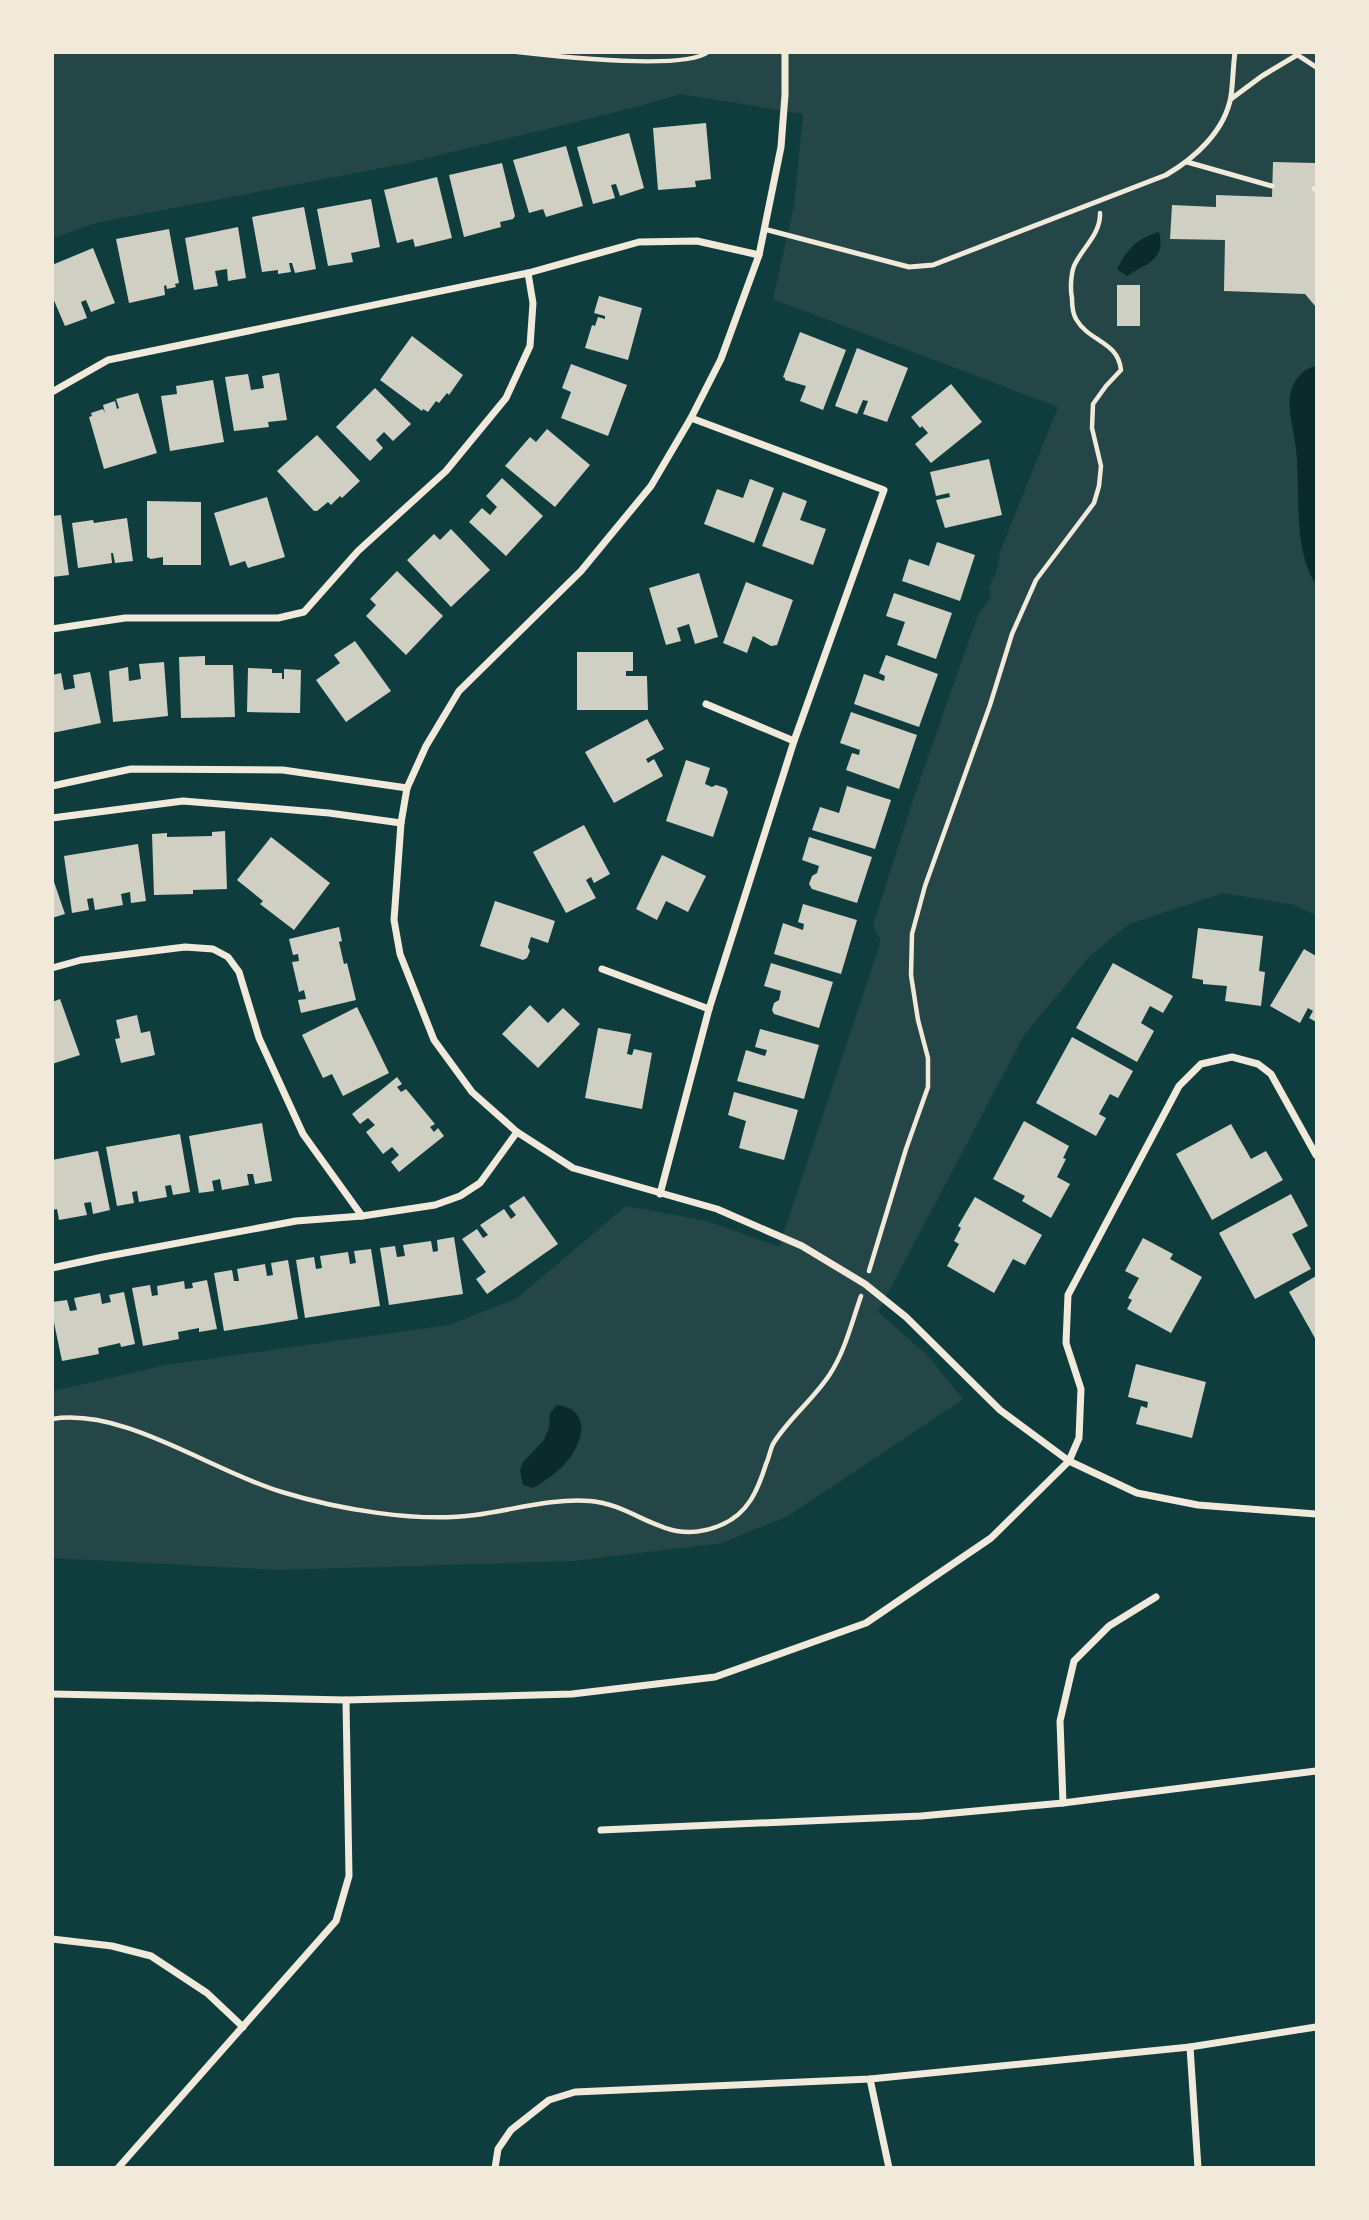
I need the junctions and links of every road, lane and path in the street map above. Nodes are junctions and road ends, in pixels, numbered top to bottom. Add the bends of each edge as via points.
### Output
1 (517, 52) edge
2 (708, 52) edge
3 (785, 52) edge
4 (1235, 52) edge
5 (1295, 54) edge
6 (1317, 67) edge
7 (1231, 99) junction
8 (1187, 162) junction
9 (1272, 186) dead end
10 (1099, 201) junction
11 (764, 229) junction
12 (759, 256) junction
13 (528, 273) junction
14 (52, 392) edge
15 (691, 418) junction
16 (52, 629) edge
17 (706, 704) dead end
18 (794, 741) junction
19 (52, 786) edge
20 (407, 788) junction
21 (52, 818) edge
22 (401, 823) junction
23 (52, 968) edge
24 (602, 969) dead end
25 (709, 1009) junction
26 (517, 1132) junction
27 (1317, 1155) edge
28 (660, 1194) junction
29 (362, 1216) junction
30 (52, 1268) edge
31 (865, 1284) junction
32 (52, 1419) edge
33 (1069, 1461) junction
34 (1317, 1514) edge
35 (1156, 1597) dead end
36 (52, 1694) edge
37 (346, 1700) junction
38 (1317, 1771) edge
39 (1063, 1803) junction
40 (601, 1830) dead end
41 (52, 1939) edge
42 (243, 2027) junction
43 (1317, 2027) edge
44 (1190, 2047) junction
45 (870, 2079) junction
46 (118, 2168) edge
47 (495, 2168) edge
48 (889, 2168) edge
49 (1198, 2168) edge

1 - 2 path via 663,62 700,58
3 - 11 street via 780,147
4 - 7 lane
5 - 6 lane
5 - 7 lane
7 - 8 lane via 1205,146
8 - 9 lane
8 - 10 lane
10 - 11 lane via 933,265 909,267
10 - 31 path via 1100,219 1073,268 1071,296 1076,319 1120,358 1121,370 1093,404 1100,486 1094,503 1036,580 1012,634 925,886 912,934 911,975 928,1058 928,1087
11 - 12 street
12 - 13 street via 697,241 639,242
12 - 15 street via 721,359
13 - 14 street via 108,360
13 - 16 street via 533,303 530,346 506,398 446,471 358,551 304,612 278,618 125,618
15 - 18 street via 884,490
15 - 20 street via 651,486 581,571 459,691
17 - 18 street
18 - 25 street
19 - 20 street via 131,769 158,769 283,770
20 - 22 street
21 - 22 street via 183,801
22 - 26 street via 394,920 400,954 434,1040 472,1092
23 - 29 street via 80,960 186,947 213,949 228,957 239,972 259,1038 303,1134
24 - 25 street
25 - 28 street
26 - 28 street via 573,1168
26 - 29 street via 480,1183 460,1196 435,1205
27 - 33 street via 1271,1074 1258,1065 1232,1057 1200,1064 1179,1086 1068,1295 1066,1343 1081,1389 1079,1438
28 - 31 street via 716,1209 802,1246
29 - 30 street via 296,1222
31 - 32 path via 831,1373 773,1445 754,1497 740,1514 695,1533 672,1531 592,1501 553,1502 472,1516 419,1516 340,1507 279,1492 129,1428 86,1417
31 - 33 street via 906,1317 1000,1410
33 - 34 street via 1137,1493 1198,1505
33 - 37 street via 990,1538 866,1623 715,1677 572,1694
35 - 39 street via 1109,1626 1074,1661 1060,1721
36 - 37 street
37 - 42 street via 349,1877 336,1921
38 - 39 street
39 - 40 street via 921,1816
41 - 42 street via 151,1956 207,1993
42 - 46 street
43 - 44 street
44 - 45 street
44 - 49 street
45 - 47 street via 575,2092 549,2100 511,2130 498,2149
45 - 48 street

